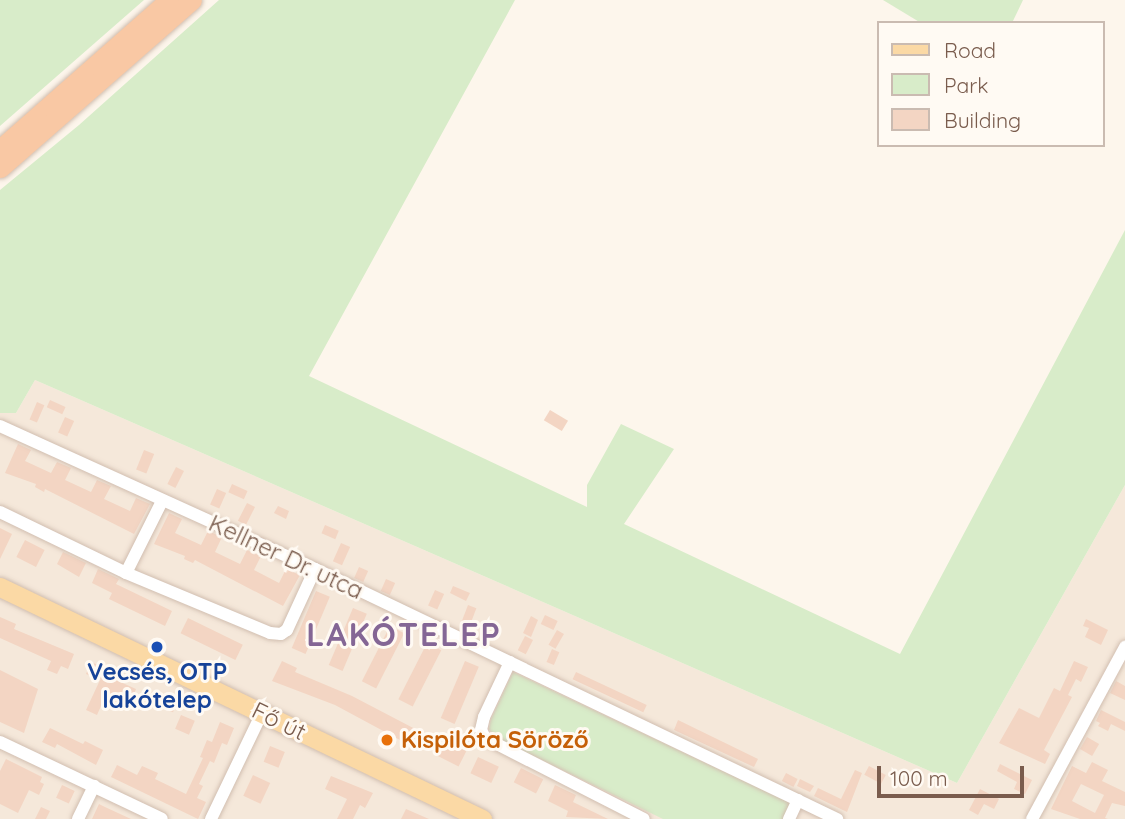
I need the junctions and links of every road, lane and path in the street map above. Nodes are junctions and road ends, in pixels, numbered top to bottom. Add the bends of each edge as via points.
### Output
1 (169, 0) edge
2 (192, 0) edge
3 (0, 149) edge
4 (0, 168) edge
5 (0, 426) edge
6 (162, 501) junction
7 (0, 512) edge
8 (315, 569) junction
9 (126, 573) junction
10 (0, 581) edge
11 (0, 587) edge
12 (40, 606) junction
13 (1125, 647) edge
14 (510, 663) junction
15 (261, 713) junction
16 (0, 742) edge
17 (94, 786) junction
18 (798, 800) junction
19 (78, 819) edge
20 (162, 819) edge
21 (211, 819) edge
22 (482, 819) edge
23 (644, 819) edge
24 (789, 819) edge
25 (836, 819) edge
26 (1032, 819) edge

1 - 3 highway
2 - 4 highway
5 - 6 street, Kellner Dr. utca
6 - 8 street, Kellner Dr. utca
6 - 9 street
7 - 9 street
8 - 9 street via 281,634
8 - 14 street, Kellner Dr. utca
10 - 12 main road
11 - 12 main road, Fő út
12 - 15 main road, Fő út
13 - 26 street
14 - 18 street, Kellner Dr. utca
14 - 23 street via 484,717 481,730 485,738
15 - 21 street
15 - 22 main road, Fő út
16 - 17 street
17 - 19 street
17 - 20 street
18 - 24 street
18 - 25 street, Kellner Dr. utca

